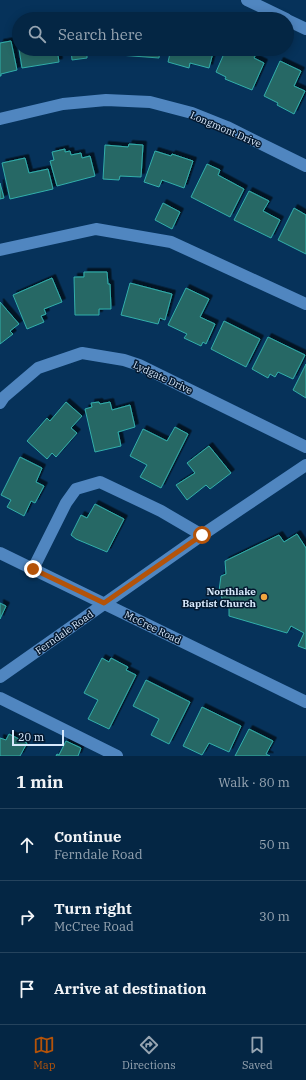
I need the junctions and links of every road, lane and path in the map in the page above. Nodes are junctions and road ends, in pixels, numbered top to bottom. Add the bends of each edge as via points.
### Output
1 (247, 0) edge
2 (272, 12) edge
3 (294, 23) edge
4 (306, 29) edge
5 (0, 119) edge
6 (306, 166) edge
7 (0, 250) edge
8 (306, 304) edge
9 (0, 403) edge
10 (306, 447) edge
11 (306, 464) edge
12 (202, 535) junction
13 (0, 553) edge
14 (33, 569) junction
15 (104, 603) junction
16 (0, 677) edge
17 (0, 698) edge
18 (306, 702) edge
19 (117, 756) edge

1 - 2 street
3 - 4 street
5 - 6 street, Longmont Drive via 63,104 106,100 150,102 192,113 228,127
7 - 8 street via 96,229 171,242
9 - 10 street, Lydgate Drive via 38,368 82,353 89,354 139,365
11 - 12 street, Ferndale Road
12 - 14 street via 161,511 100,482 76,489 66,503
12 - 15 street, Ferndale Road
13 - 14 street, McCree Road
14 - 15 street, McCree Road
15 - 16 street, Ferndale Road
15 - 18 street, McCree Road
17 - 19 street

